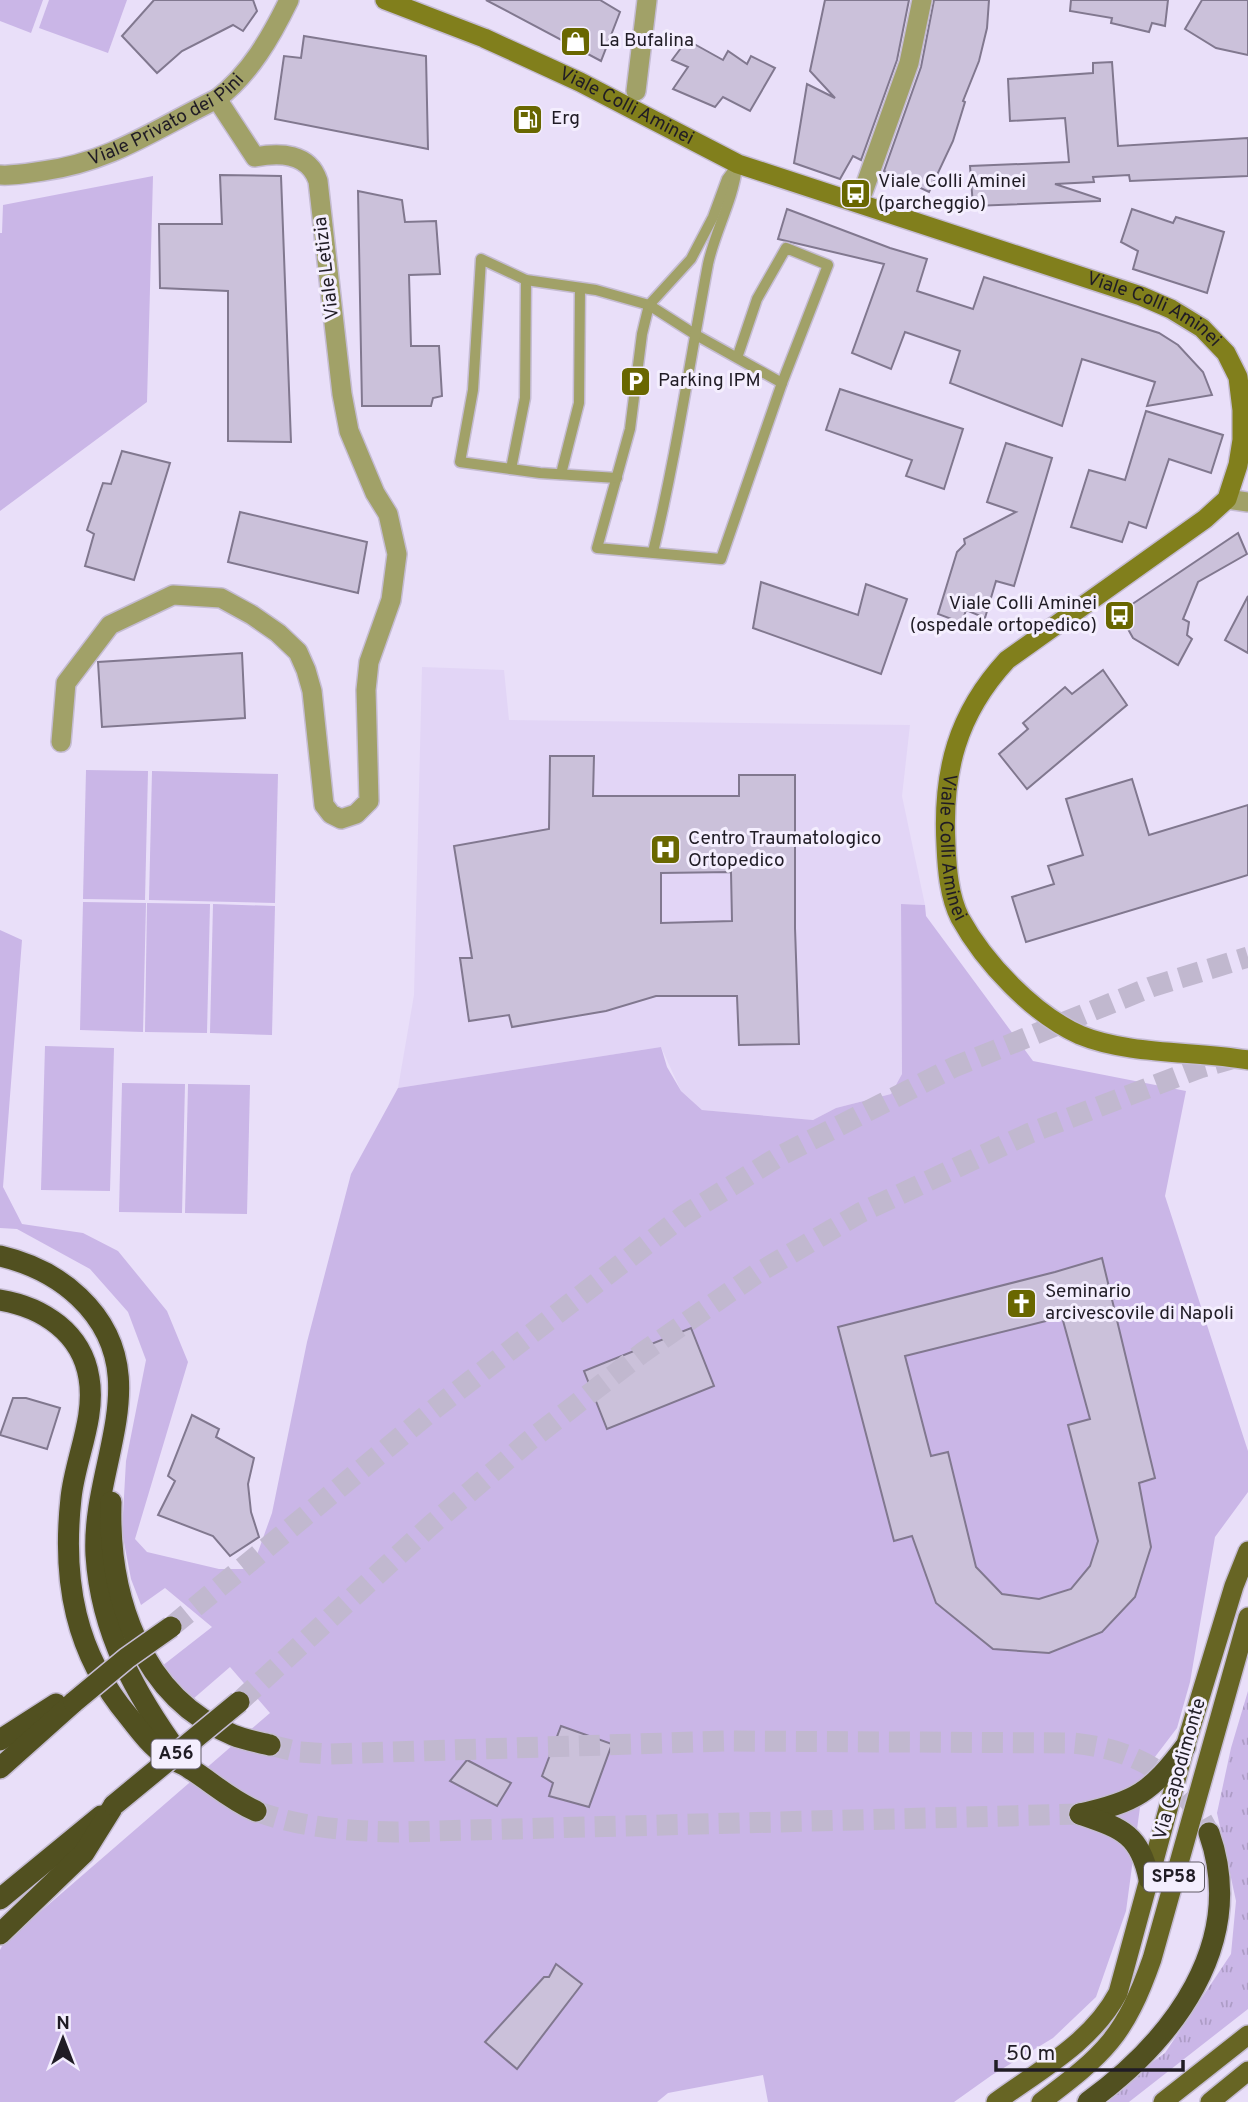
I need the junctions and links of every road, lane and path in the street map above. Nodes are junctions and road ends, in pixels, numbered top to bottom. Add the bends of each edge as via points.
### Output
1 (289, 0) edge
2 (385, 0) edge
3 (648, 0) edge
4 (922, 0) edge
5 (636, 90) dead end
6 (217, 99) junction
7 (738, 164) junction
8 (0, 175) edge
9 (863, 191) dead end
10 (526, 279) junction
11 (580, 288) junction
12 (649, 305) junction
13 (696, 335) junction
14 (737, 358) junction
15 (782, 383) junction
16 (511, 468) junction
17 (561, 474) junction
18 (617, 478) junction
19 (1227, 499) junction
20 (1248, 502) edge
21 (653, 552) junction
22 (61, 742) dead end
23 (1248, 1060) edge
24 (0, 1256) edge
25 (0, 1300) edge
26 (110, 1444) junction
27 (1248, 1551) edge
28 (1248, 1617) edge
29 (171, 1627) tunnel mouth
30 (72, 1699) junction
31 (239, 1702) tunnel mouth
32 (0, 1740) edge
33 (270, 1745) tunnel mouth
34 (1185, 1747) junction
35 (0, 1768) edge
36 (189, 1768) junction
37 (114, 1805) junction
38 (256, 1811) tunnel mouth
39 (1209, 1833) tunnel mouth
40 (1149, 1879) junction
41 (0, 1899) edge
42 (0, 1934) edge
43 (1248, 2035) edge
44 (1248, 2071) edge
45 (996, 2102) edge
46 (1041, 2102) edge
47 (1088, 2102) edge
48 (1163, 2102) edge
49 (1210, 2102) edge

1 - 6 street, Viale Privato dei Pini via 253,63
2 - 7 main road, Viale Colli Aminei via 580,82
3 - 5 street
4 - 9 street via 909,64
6 - 8 street, Viale Privato dei Pini via 110,155 61,169
6 - 22 street, Viale Letizia via 255,157 284,155 309,164 318,181 349,431 388,514 397,554 391,600 369,662 369,802 356,814 341,818 324,805 312,691 298,652 278,633 221,598 173,595 110,625 66,683
7 - 12 lane via 691,259
7 - 13 lane via 709,260
7 - 19 main road, Viale Colli Aminei via 1141,296 1202,327 1226,353 1238,377 1242,440
10 - 11 lane
10 - 16 lane via 525,398
10 - 16 lane via 481,259 473,390 460,462
11 - 12 lane
11 - 17 lane via 579,403
12 - 13 lane
12 - 18 lane via 630,429
13 - 14 lane
13 - 21 lane
14 - 15 lane
14 - 15 lane via 757,299 786,248 828,265
15 - 21 lane via 721,559
16 - 17 lane
17 - 18 lane
18 - 21 lane via 597,548
19 - 20 street
19 - 23 main road, Viale Colli Aminei via 1007,660 988,681 958,738 949,773 945,834 952,895 960,917 1023,998 1073,1031 1111,1044
24 - 26 highway via 48,1274 72,1290 105,1328 119,1380 118,1415
25 - 36 highway via 35,1310 57,1323 72,1337 87,1366 90,1407 69,1511 69,1563 79,1625 110,1694 147,1739
26 - 33 highway via 116,1577 139,1647 155,1673 195,1712 234,1736
26 - 36 highway via 96,1525 104,1608 135,1689
27 - 34 main road, Via Capodimonte / SP58
28 - 46 main road, Via Capodimonte / SP58 via 1136,2003 1101,2055
29 - 30 highway, bridge
30 - 32 highway
30 - 35 highway
31 - 37 highway, A56, bridge
34 - 40 main road, Via Capodimonte / SP58
34 - 40 highway via 1164,1775 1136,1797 1080,1814 1126,1833 1140,1849
36 - 38 highway via 226,1796
37 - 41 highway, A56
37 - 42 highway via 85,1853
39 - 47 highway via 1220,1866 1221,1913 1201,1982 1147,2054
40 - 45 main road, Via Capodimonte / SP58 via 1128,1962 1108,2010 1083,2039
43 - 48 main road
44 - 49 main road

